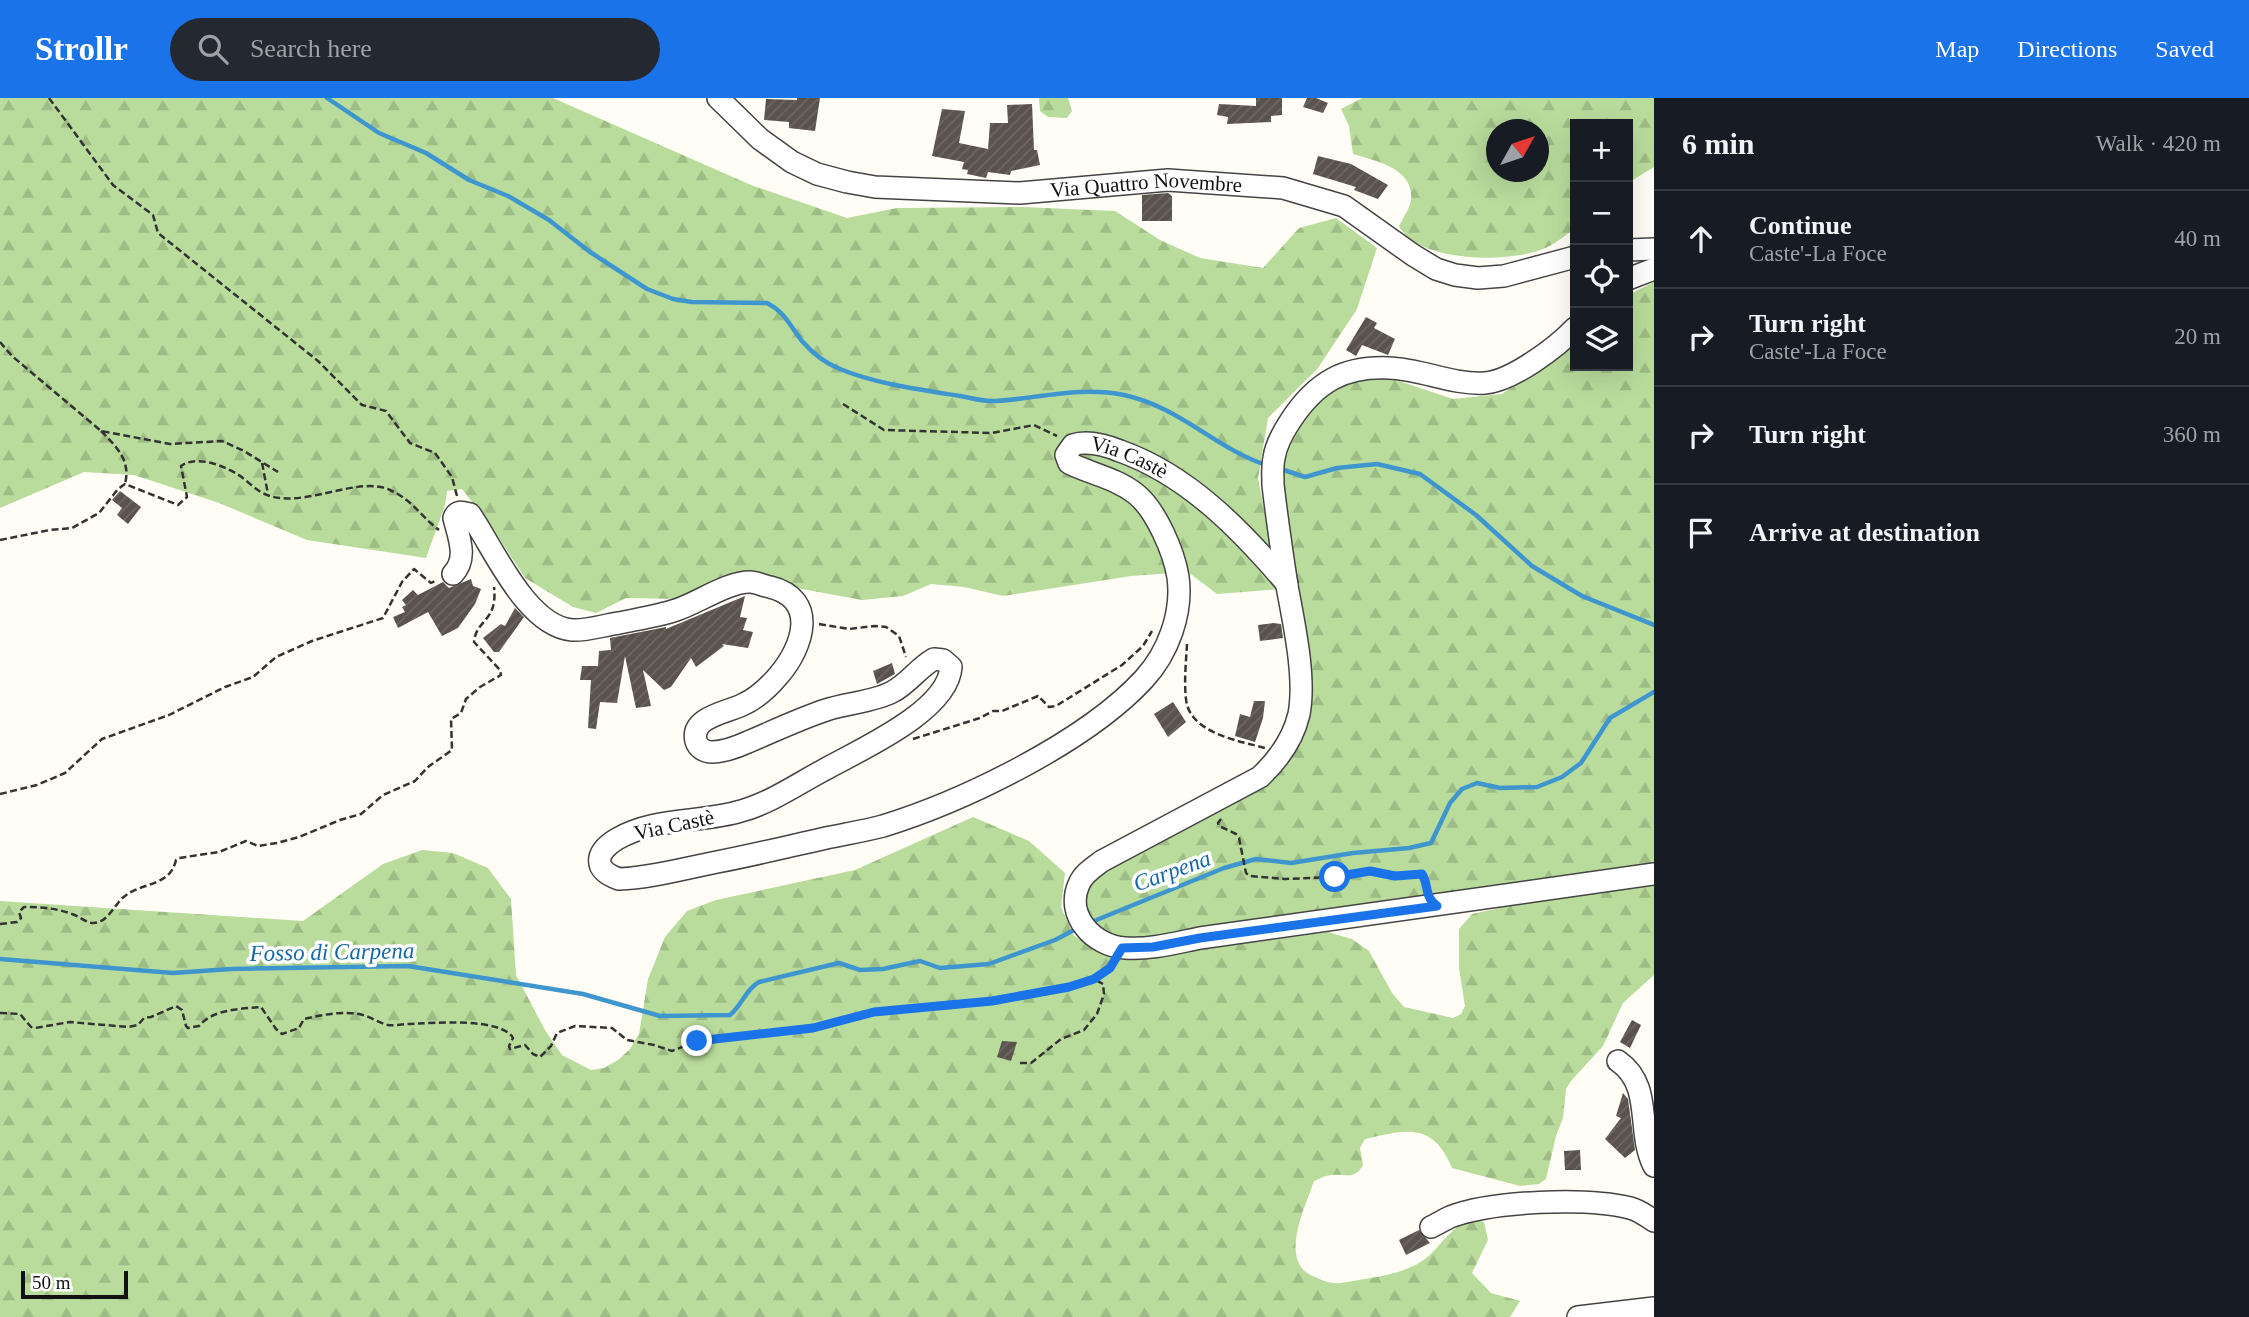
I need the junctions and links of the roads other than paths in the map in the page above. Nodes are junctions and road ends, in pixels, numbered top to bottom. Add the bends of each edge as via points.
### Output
1 (718, 98) edge
2 (1654, 249) edge
3 (1633, 250) edge
4 (1570, 258) edge
5 (1654, 269) edge
6 (1633, 277) edge
7 (1570, 332) edge
8 (453, 574) road end
9 (1287, 584) junction
10 (1654, 874) edge
11 (1618, 1061) dead end
12 (1654, 1167) edge
13 (1654, 1220) edge
14 (1431, 1227) dead end
15 (1654, 1292) edge
16 (1644, 1309) edge
17 (1578, 1317) edge

1 - 4 street, Via Quattro Novembre via 772,149 817,174 847,182 1020,193 1168,180 1283,188 1344,206 1413,255 1455,275 1504,276
2 - 3 street
5 - 6 street
7 - 9 street via 1543,356 1486,383 1369,368 1341,374 1316,388 1300,406 1273,460
8 - 9 street, Via Castè via 461,566 454,518 461,511 470,514 533,609 565,628 591,628 676,610 750,582 792,598 804,620 781,673 742,705 716,714 696,734 701,748 716,752 826,710 883,696 934,659 951,667 937,697 891,733 761,805 623,836 599,858 608,875 626,879 882,826 949,802 1020,768 1079,732 1144,679 1177,619 1177,568 1139,496 1069,463 1066,455 1073,445 1105,445 1162,470 1228,521
9 - 10 street via 1301,696 1291,737 1280,757 1259,777 1102,861 1080,882 1076,906 1082,924 1103,942 1122,948 1153,947
11 - 12 street via 1636,1073 1647,1093
13 - 14 street via 1631,1208 1591,1203 1523,1204 1474,1211
15 - 16 street
16 - 17 street

